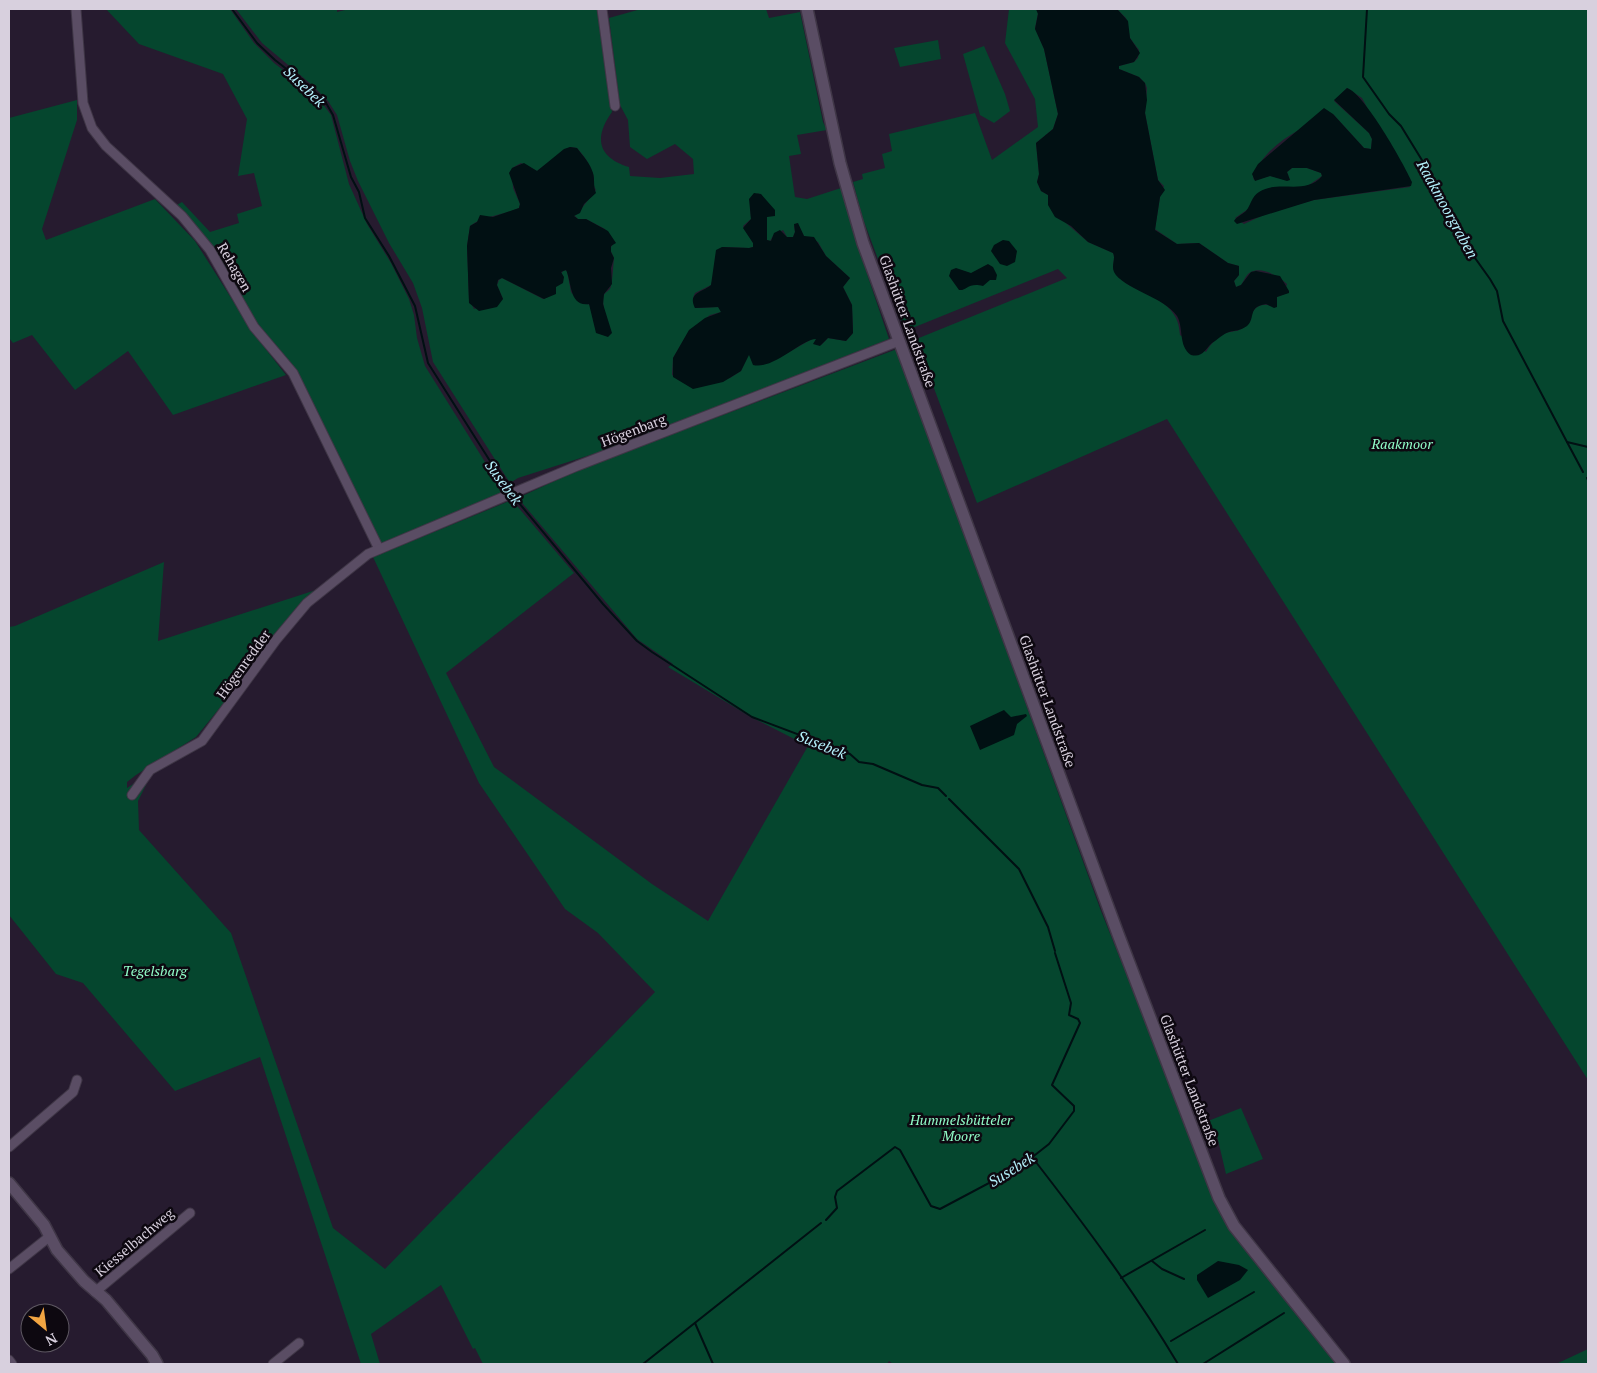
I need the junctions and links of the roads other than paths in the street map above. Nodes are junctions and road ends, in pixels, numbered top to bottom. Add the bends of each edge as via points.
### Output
1 (76, 9) edge
2 (602, 9) edge
3 (807, 9) edge
4 (615, 106) dead end
5 (899, 341) junction
6 (379, 549) junction
7 (132, 795) dead end
8 (77, 1080) dead end
9 (9, 1148) edge
10 (9, 1183) edge
11 (9, 1192) edge
12 (190, 1213) dead end
13 (49, 1237) junction
14 (9, 1269) edge
15 (95, 1292) junction
16 (299, 1343) dead end
17 (9, 1360) edge
18 (12, 1364) edge
19 (156, 1364) edge
20 (273, 1364) edge
21 (1344, 1364) edge

1 - 6 street, Rehagen via 83,103 92,128 106,146 182,216 210,250 254,327 293,373
2 - 4 street
3 - 5 street, Glashütter Landstraße via 844,180
5 - 6 street, Högenbarg via 577,466
5 - 21 street, Glashütter Landstraße via 1219,1198 1234,1226
6 - 7 street, Högenredder via 346,570 307,603 206,737 150,770
8 - 9 street via 73,1092
10 - 13 street via 44,1225
11 - 13 street via 39,1230
12 - 15 street, Kiesselbachweg
13 - 14 street
13 - 15 street
15 - 19 street via 106,1300
16 - 20 street
17 - 18 street

